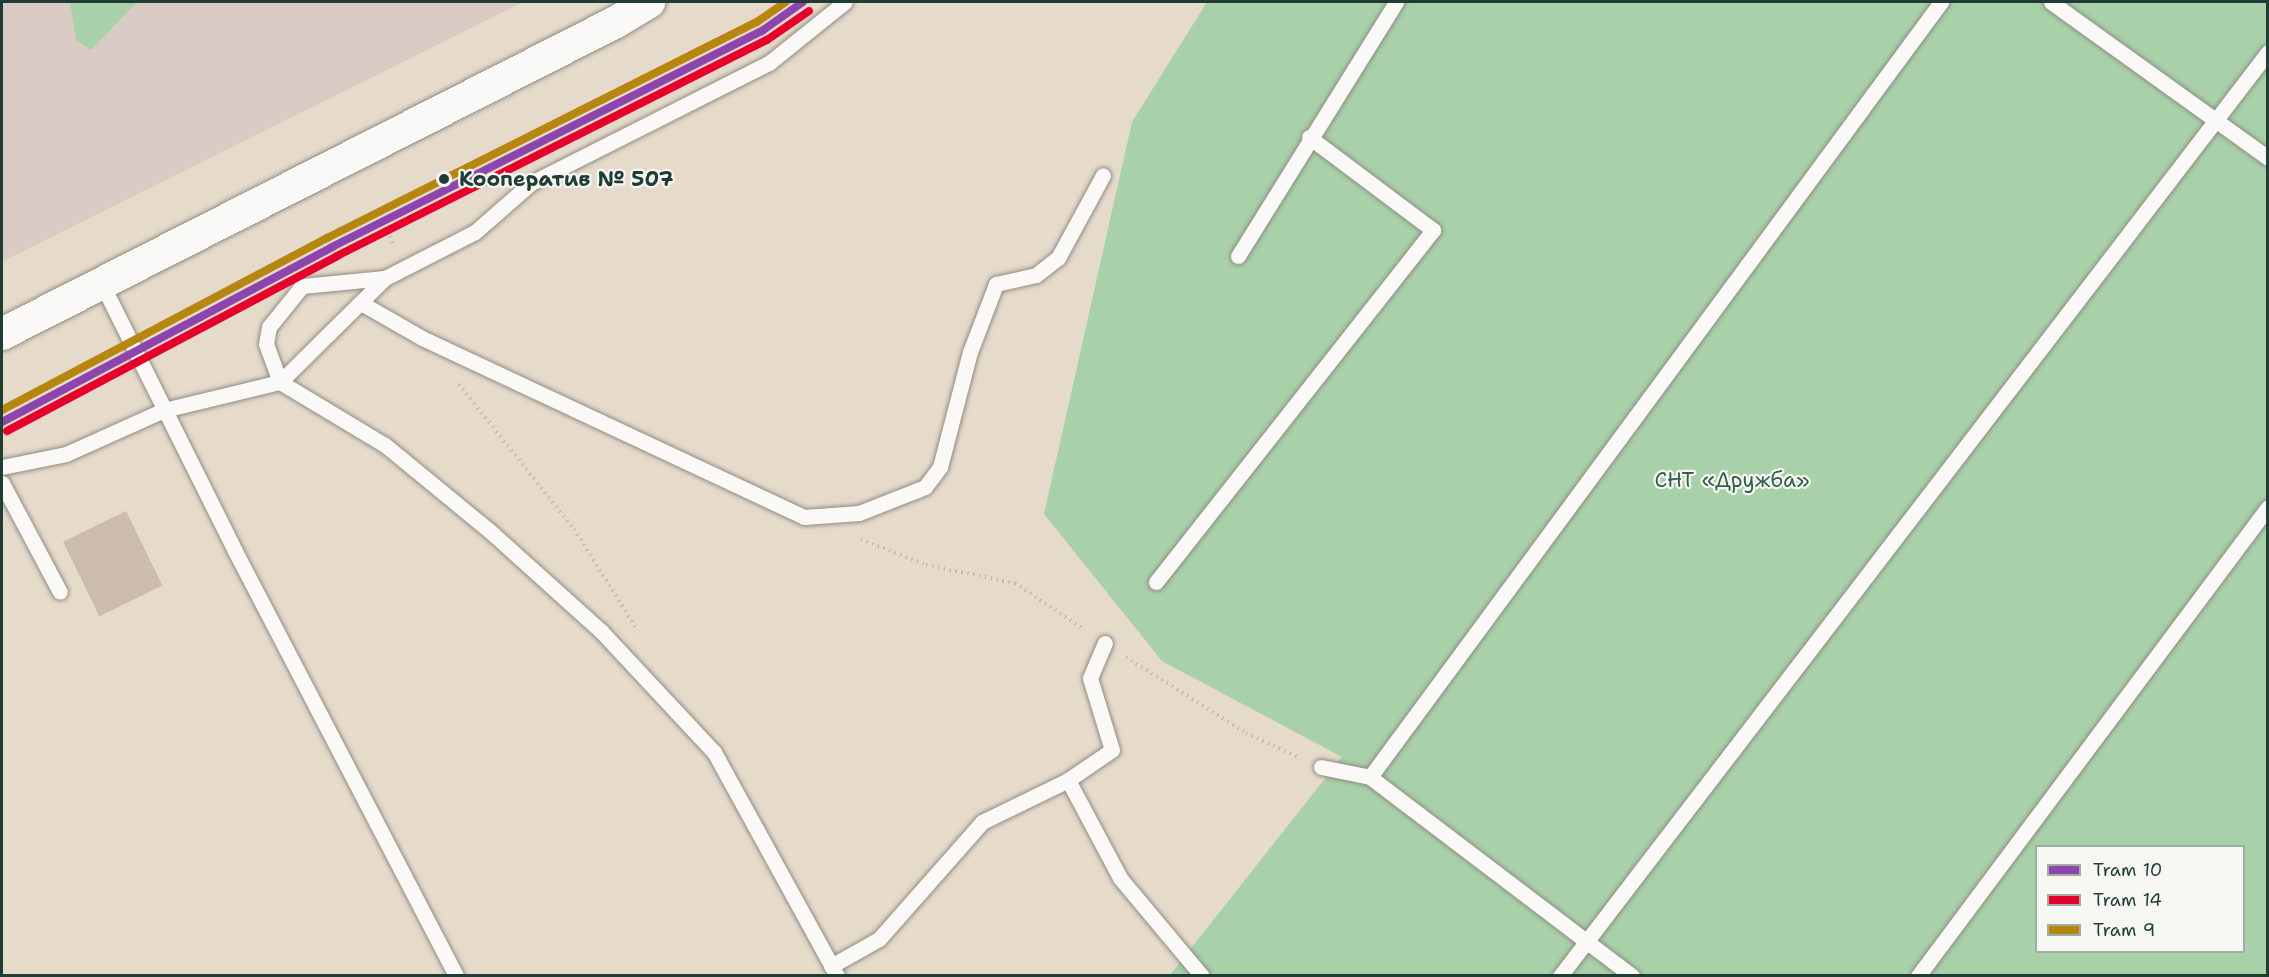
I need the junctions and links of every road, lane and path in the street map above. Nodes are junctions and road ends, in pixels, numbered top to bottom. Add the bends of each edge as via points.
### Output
1 (649, 2) edge
2 (845, 2) edge
3 (1396, 2) edge
4 (1941, 2) edge
5 (2050, 2) edge
6 (2268, 52) edge
7 (2216, 122) junction
8 (1309, 136) junction
9 (2268, 158) edge
10 (1103, 176) dead end
11 (390, 236) dead end
12 (1238, 256) dead end
13 (401, 270) junction
14 (385, 278) junction
15 (103, 285) junction
16 (361, 303) junction
17 (2, 334) edge
18 (422, 338) junction
19 (280, 382) junction
20 (164, 410) junction
21 (2, 467) edge
22 (2, 483) edge
23 (2268, 507) edge
24 (859, 539) dead end
25 (1156, 582) dead end
26 (60, 592) dead end
27 (644, 640) dead end
28 (1105, 643) junction
29 (1321, 767) joint
30 (1370, 777) junction
31 (1068, 780) junction
32 (1585, 941) junction
33 (834, 971) edge
34 (456, 975) edge
35 (1202, 975) edge
36 (1560, 975) edge
37 (1632, 975) edge
38 (1918, 975) edge

1 - 15 street
2 - 13 lane via 769,63 531,183 475,232
3 - 8 lane
4 - 30 lane
5 - 7 lane
6 - 7 lane
7 - 9 lane
7 - 32 lane
8 - 12 lane
8 - 25 lane via 1433,230
10 - 18 lane via 1058,258 1036,275 996,284 970,352 940,467 925,488 859,513 804,517
11 - 13 path
13 - 14 lane
14 - 16 lane
14 - 19 lane via 302,286 269,327 266,344
15 - 17 street
15 - 20 lane
16 - 18 lane
16 - 19 lane
18 - 27 path via 573,529
19 - 20 lane
19 - 33 lane via 385,445 492,533 601,631 714,752
20 - 21 lane via 66,454
20 - 34 lane
22 - 26 lane
23 - 38 lane
24 - 28 path via 926,565 1015,583
28 - 29 path via 1246,733
28 - 31 lane via 1089,678 1112,750
29 - 30 lane
30 - 32 lane
31 - 33 lane via 982,822 879,939
31 - 35 lane via 1120,878
32 - 36 lane
32 - 37 lane

